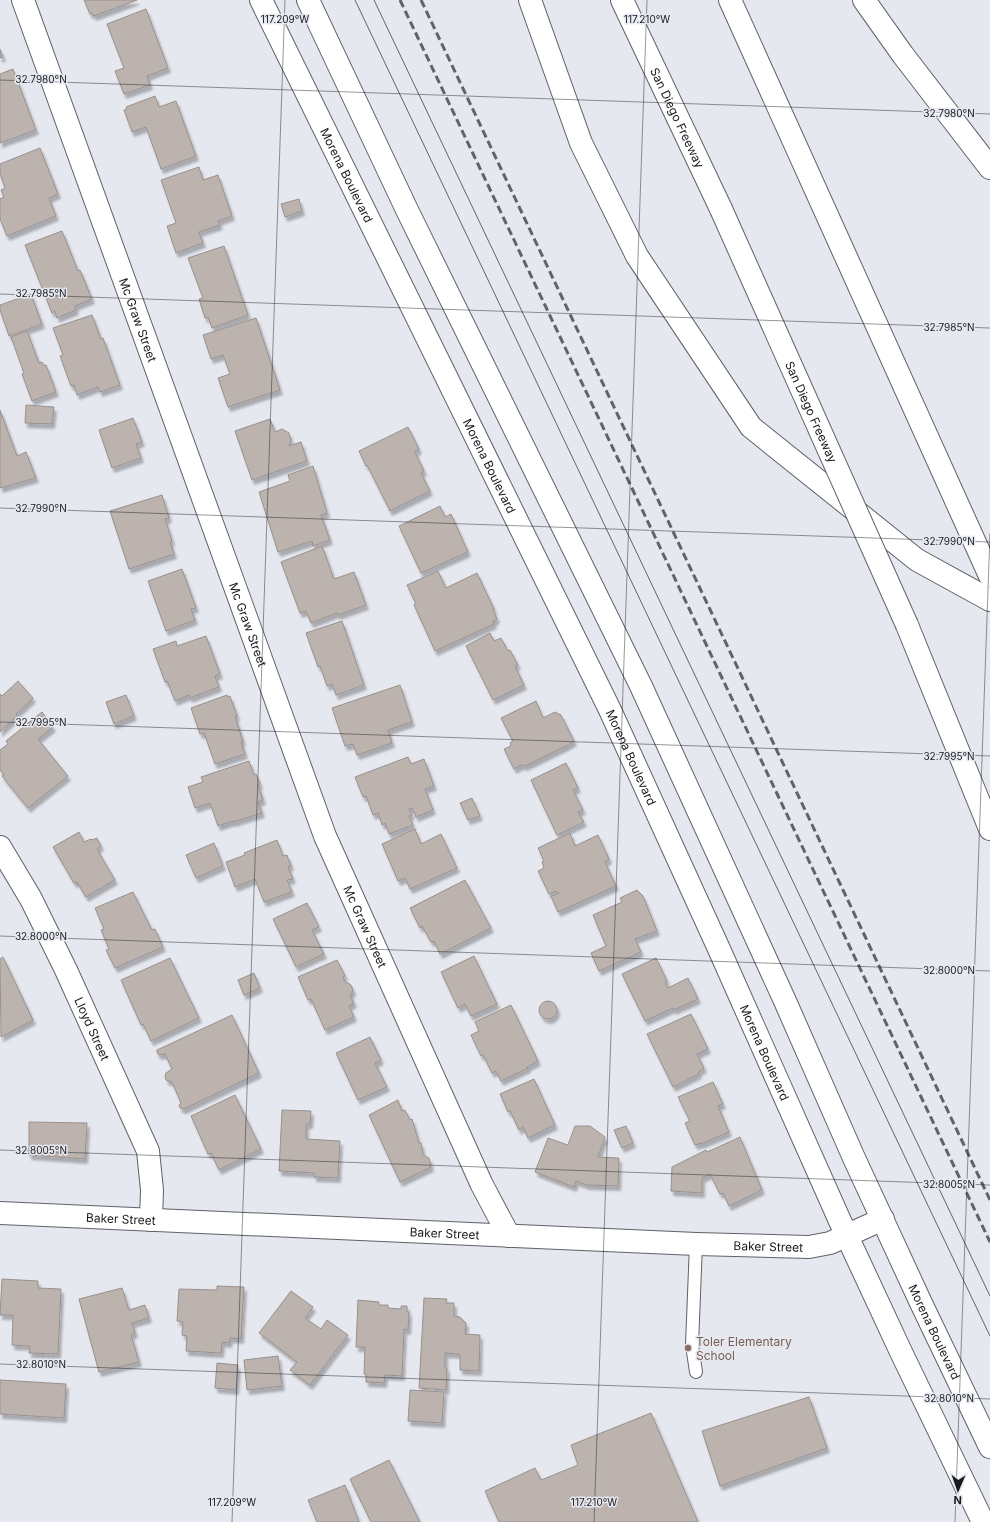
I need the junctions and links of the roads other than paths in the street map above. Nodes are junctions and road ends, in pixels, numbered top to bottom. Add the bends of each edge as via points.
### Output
1 (23, 0) edge
2 (261, 0) edge
3 (308, 0) edge
4 (530, 0) edge
5 (622, 0) edge
6 (730, 0) edge
7 (864, 0) edge
8 (963, 135) junction
9 (990, 149) edge
10 (990, 168) edge
11 (990, 576) edge
12 (990, 600) edge
13 (990, 829) edge
14 (0, 847) edge
15 (0, 1213) edge
16 (151, 1220) junction
17 (883, 1220) junction
18 (509, 1236) junction
19 (847, 1236) junction
20 (696, 1244) junction
21 (696, 1372) dead end
22 (990, 1447) edge
23 (984, 1522) edge

1 - 18 main road, Mc Graw Street via 325,836 482,1185
2 - 19 main road, Morena Boulevard via 610,710
3 - 17 main road, Morena Boulevard via 407,210 641,686
4 - 12 main road via 581,144 637,256 751,427 918,560
5 - 13 main road, San Diego Freeway, bridge via 721,209 907,625
6 - 11 main road
7 - 8 main road
8 - 9 main road
8 - 10 main road
14 - 16 main road, Lloyd Street via 32,898 148,1150 152,1190
15 - 16 main road, Baker Street
16 - 18 main road, Baker Street
17 - 19 main road, Baker Street
17 - 22 main road, Morena Boulevard
18 - 20 main road, Baker Street
19 - 20 main road, Baker Street via 809,1247
19 - 23 main road, Morena Boulevard
20 - 21 lane via 692,1345

